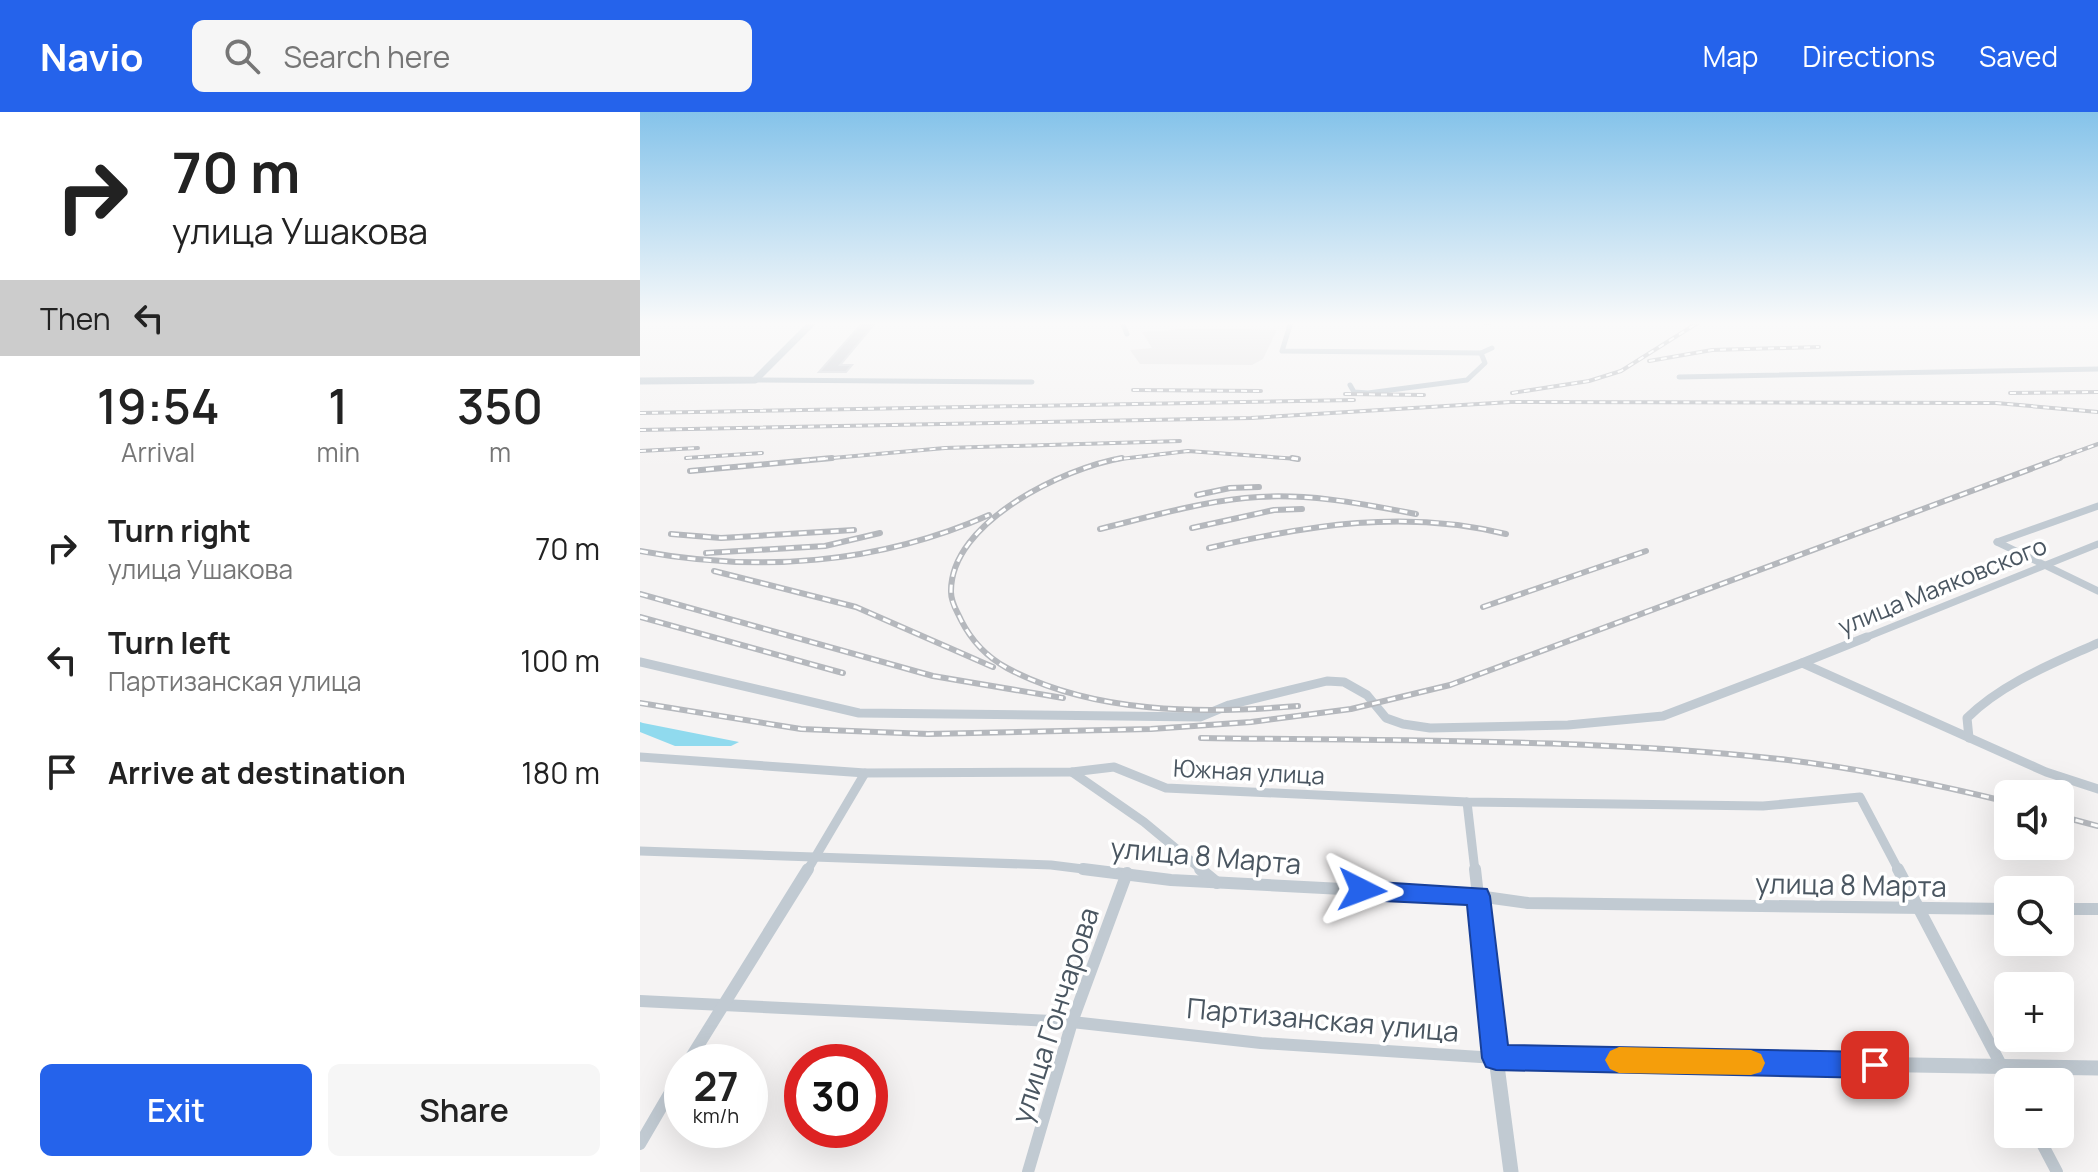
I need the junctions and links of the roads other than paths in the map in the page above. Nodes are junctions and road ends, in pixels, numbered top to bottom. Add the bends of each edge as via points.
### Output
1 (764, 371) edge
2 (1476, 371) edge
3 (1969, 371) edge
4 (1679, 377) dead end
5 (755, 380) junction
6 (640, 381) edge
7 (1032, 382) dead end
8 (1350, 385) dead end
9 (2098, 506) edge
10 (2098, 544) edge
11 (2045, 565) junction
12 (2098, 591) edge
13 (2098, 643) edge
14 (640, 662) edge
15 (1802, 663) junction
16 (1969, 738) junction
17 (640, 757) edge
18 (1072, 772) junction
19 (865, 773) junction
20 (2098, 789) edge
21 (1467, 802) junction
22 (640, 851) edge
23 (817, 859) junction
24 (1127, 873) junction
25 (1217, 883) junction
26 (1478, 896) junction
27 (1920, 909) junction
28 (1994, 909) edge
29 (2074, 909) edge
30 (2098, 909) edge
31 (640, 1001) edge
32 (721, 1006) junction
33 (1072, 1022) junction
34 (699, 1044) edge
35 (1496, 1058) junction
36 (2002, 1068) edge
37 (2098, 1068) edge
38 (2074, 1070) edge
39 (1994, 1075) edge
40 (664, 1103) edge
41 (640, 1144) edge
42 (2044, 1148) edge
43 (1028, 1172) edge
44 (1511, 1172) edge
45 (2057, 1172) edge

1 - 5 street
2 - 8 street via 1467,380 1368,393 1354,392
3 - 4 street
5 - 6 street
5 - 7 street
9 - 11 street via 1997,542
10 - 11 street, улица Маяковского
11 - 12 street
11 - 15 street, улица Маяковского
13 - 16 street via 2044,667 1978,707 1967,718
14 - 15 street, улица Маяковского via 815,705 927,716 1200,717 1327,681 1344,682 1367,695 1386,718 1430,728 1568,725 1663,716
15 - 16 street
16 - 20 street
17 - 19 street, Южная улица
18 - 19 street, Южная улица
18 - 21 street, Южная улица via 1114,767 1166,788
18 - 25 street via 1144,822
19 - 23 street
21 - 26 street
21 - 27 street, Южная улица via 1763,806 1860,797
22 - 23 street, улица 8 Марта
23 - 24 street, улица 8 Марта via 1051,865
23 - 32 street
24 - 25 street, улица 8 Марта
24 - 33 street, улица Гончарова
25 - 26 street, улица 8 Марта
26 - 27 street, улица 8 Марта via 1556,904
26 - 35 street
27 - 28 street, улица 8 Марта
27 - 36 street
29 - 30 street
31 - 32 street, Партизанская улица
32 - 33 street, Партизанская улица
32 - 34 street
33 - 35 street, Партизанская улица via 1261,1043
33 - 43 street, улица Гончарова
35 - 39 street, Партизанская улица
35 - 44 street
37 - 38 street, Партизанская улица
40 - 41 street
42 - 45 street

